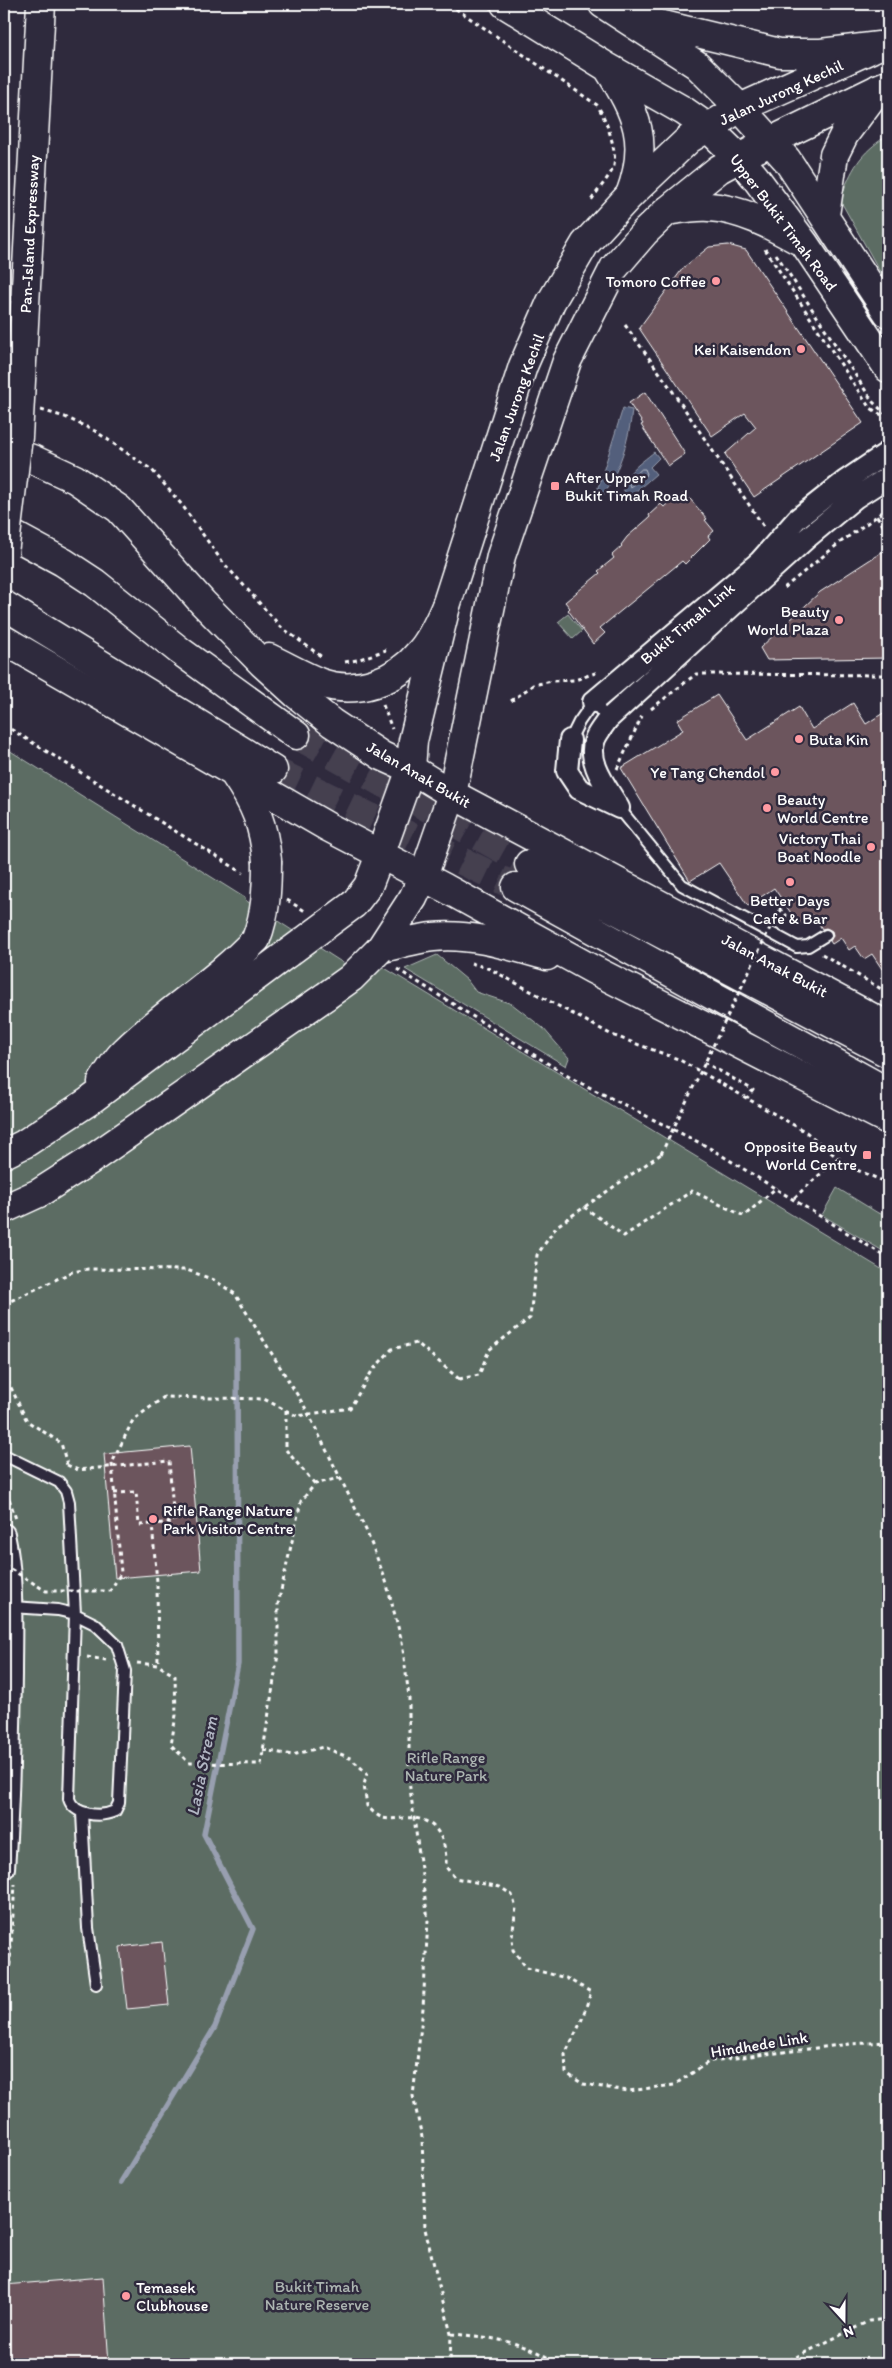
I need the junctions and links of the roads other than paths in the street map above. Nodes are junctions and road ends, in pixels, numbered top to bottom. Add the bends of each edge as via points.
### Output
1 (41, 4) edge
2 (505, 4) edge
3 (612, 9) edge
4 (884, 44) edge
5 (607, 67) junction
6 (884, 86) edge
7 (740, 108) junction
8 (707, 127) junction
9 (769, 142) junction
10 (739, 158) junction
11 (630, 195) junction
12 (667, 211) junction
13 (825, 215) junction
14 (804, 243) junction
15 (888, 314) edge
16 (888, 368) edge
17 (4, 450) edge
18 (888, 452) edge
19 (888, 477) edge
20 (4, 530) edge
21 (4, 553) edge
22 (764, 567) junction
23 (4, 605) edge
24 (446, 606) junction
25 (4, 640) edge
26 (675, 645) junction
27 (247, 648) junction
28 (593, 702) junction
29 (608, 719) junction
30 (296, 735) tunnel mouth
31 (570, 740) joint
32 (411, 769) junction
33 (273, 770) tunnel mouth
34 (233, 772) junction
35 (452, 794) junction
36 (619, 808) junction
37 (380, 854) junction
38 (423, 877) junction
39 (826, 935) dead end
40 (380, 949) junction
41 (592, 969) junction
42 (888, 1026) edge
43 (888, 1053) edge
44 (888, 1092) edge
45 (88, 1102) junction
46 (888, 1120) edge
47 (4, 1154) edge
48 (4, 1209) edge
49 (4, 1455) edge
50 (4, 1534) edge
51 (12, 1607) junction
52 (75, 1614) junction
53 (82, 1813) junction
54 (4, 1868) edge
55 (96, 1984) dead end

1 - 21 main road, Pan-Island Expressway, bridge via 18,437
2 - 5 main road, Upper Bukit Timah Road
3 - 4 main road via 780,53 821,53
3 - 7 main road, Upper Bukit Timah Road via 697,65
4 - 7 main road, Jalan Jurong Kechil
5 - 8 main road, Upper Bukit Timah Road
5 - 11 main road via 630,108 641,140 638,174
6 - 9 main road
6 - 13 main road via 844,135 834,155
7 - 8 main road, Jalan Jurong Kechil
7 - 9 main road, Upper Bukit Timah Road
8 - 10 main road, Upper Bukit Timah Road
8 - 11 main road, Jalan Jurong Kechil via 689,139
9 - 10 main road
9 - 13 main road, Upper Bukit Timah Road via 787,160
10 - 12 main road via 719,168
10 - 14 main road, Upper Bukit Timah Road
11 - 24 main road, Jalan Jurong Kechil via 585,244 547,312 523,366
12 - 14 main road via 708,206 734,210
12 - 35 main road via 614,268 567,361 501,556
13 - 15 main road, Upper Bukit Timah Road
14 - 16 main road, Upper Bukit Timah Road
17 - 27 main road, Jalan Anak Bukit via 32,458 75,479 119,509
18 - 22 street, Bukit Timah Link via 797,519
19 - 22 street, Bukit Timah Link
20 - 30 main road via 95,583 180,651
22 - 26 street, Bukit Timah Link
23 - 33 main road
24 - 27 main road via 429,640 410,662 384,680 358,687 322,683
24 - 32 main road, Jalan Jurong Kechil via 414,741
25 - 34 main road
26 - 28 street, Bukit Timah Link
26 - 29 street, Bukit Timah Link
27 - 32 main road, Jalan Anak Bukit via 296,694 332,722 382,756
28 - 29 lane
28 - 31 lane, Bukit Timah Link
29 - 36 street, Bukit Timah Link via 595,739 592,751 594,762
31 - 36 street, Bukit Timah Link via 567,771 579,789
32 - 35 main road, Jalan Anak Bukit
32 - 37 main road, Jalan Jurong Kechil
34 - 37 main road
34 - 45 main road, bridge via 252,800 264,839 266,901 256,939 224,971 188,996 123,1052
35 - 38 main road
35 - 42 main road, Jalan Anak Bukit
36 - 39 lane, Bukit Timah Link via 682,885 797,947 808,946
37 - 38 main road
37 - 45 main road, Jalan Jurong Kechil, bridge via 368,886 354,904
38 - 40 main road via 414,898
38 - 41 main road
40 - 41 main road via 452,937 511,946
40 - 48 main road, bridge via 351,978 89,1161 39,1193
41 - 46 main road
43 - 44 main road, Jalan Anak Bukit via 522,876
45 - 47 main road, Jalan Jurong Kechil
49 - 52 lane via 59,1482 67,1494 71,1515
50 - 51 street
51 - 52 lane
51 - 54 street via 9,1797
52 - 53 lane via 68,1799
52 - 53 lane via 95,1624 113,1640 125,1671 118,1808 110,1813
53 - 55 lane via 88,1928

